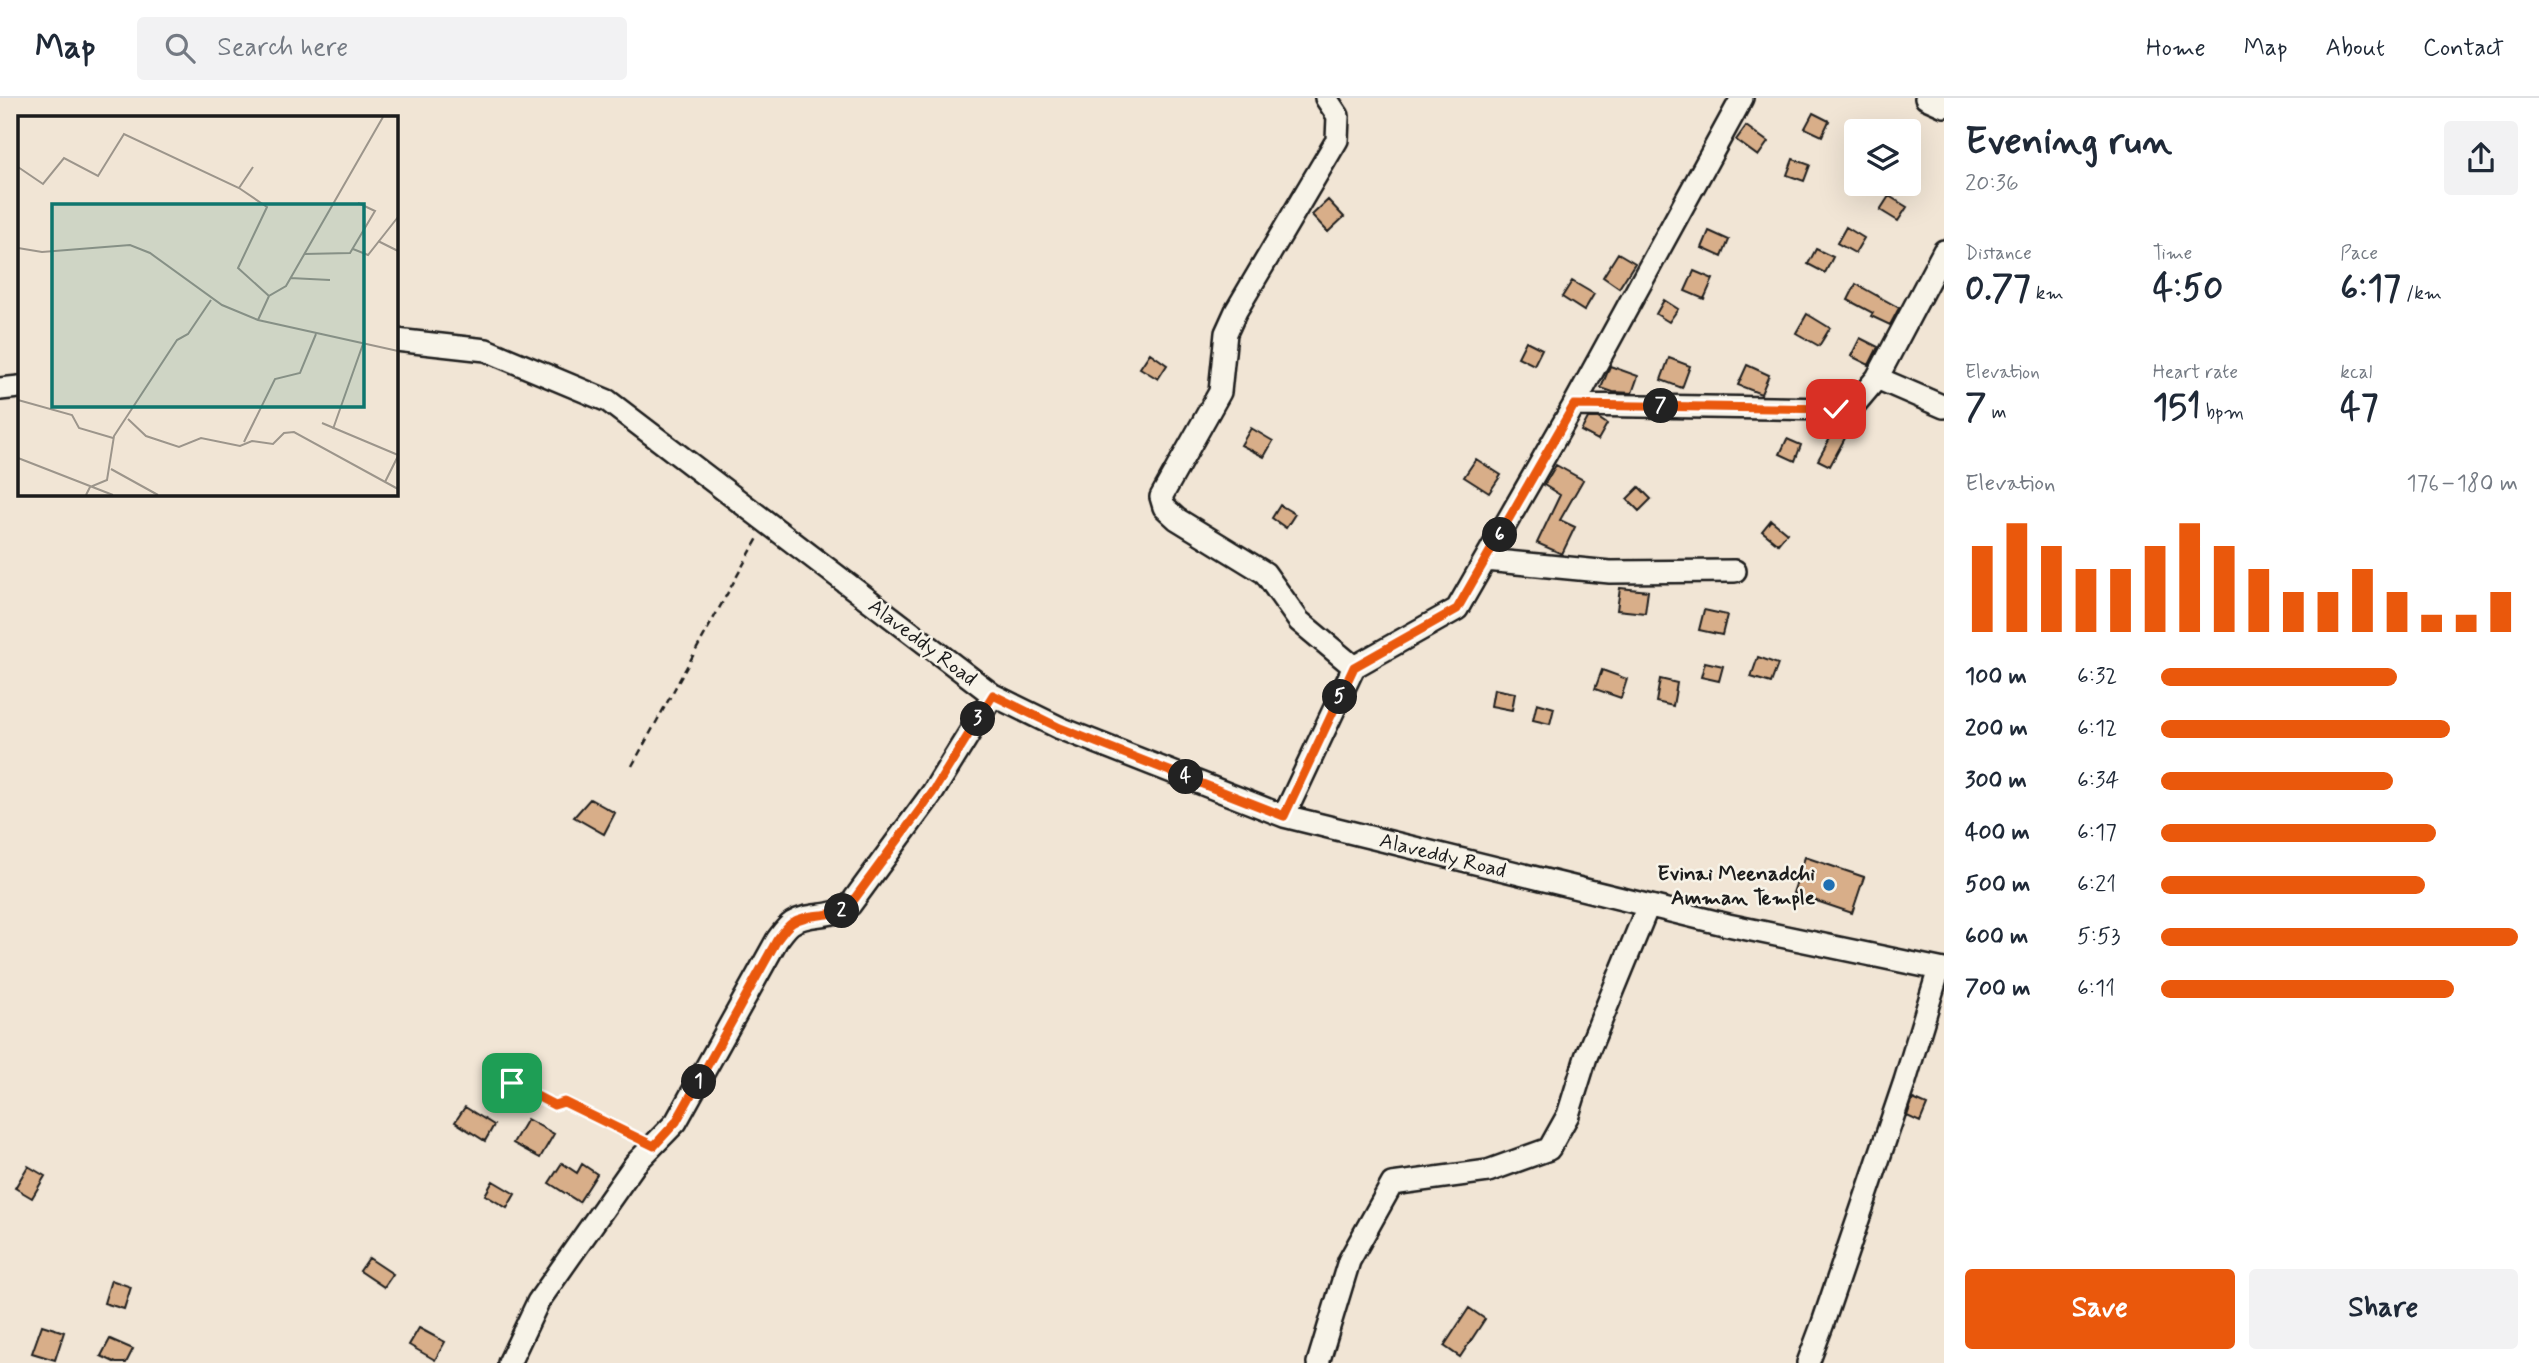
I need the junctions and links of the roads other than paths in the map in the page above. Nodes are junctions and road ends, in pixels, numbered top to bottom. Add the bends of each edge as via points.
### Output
1 (1326, 98) edge
2 (1742, 98) edge
3 (1926, 98) edge
4 (1944, 106) edge
5 (1944, 251) edge
6 (397, 340) edge
7 (1877, 378) junction
8 (18, 387) edge
9 (0, 389) edge
10 (1574, 405) junction
11 (1944, 407) edge
12 (1486, 560) junction
13 (1735, 570) dead end
14 (1354, 667) junction
15 (993, 695) junction
16 (1284, 816) junction
17 (1648, 906) junction
18 (1942, 969) edge
19 (509, 1363) edge
20 (1318, 1363) edge
21 (1808, 1363) edge

1 - 14 street via 1338,116 1337,140 1236,311 1226,333 1220,392 1161,497 1164,508 1177,519 1265,573 1299,621
2 - 10 street
3 - 4 street
5 - 7 street
6 - 15 street, Alaveddy Road via 486,350 608,401
7 - 10 street via 1855,404 1836,409
7 - 11 street
8 - 9 street
10 - 12 street
12 - 13 street via 1610,572
12 - 14 street via 1457,609
14 - 16 street
15 - 16 street, Alaveddy Road via 1060,728
15 - 19 street via 933,792 850,905 838,914 810,916 791,924 777,940 676,1122 635,1164 538,1302
16 - 17 street, Alaveddy Road
17 - 18 street, Alaveddy Road
17 - 20 street via 1586,1057 1568,1115 1549,1149 1488,1171 1392,1184 1349,1261
18 - 21 street

